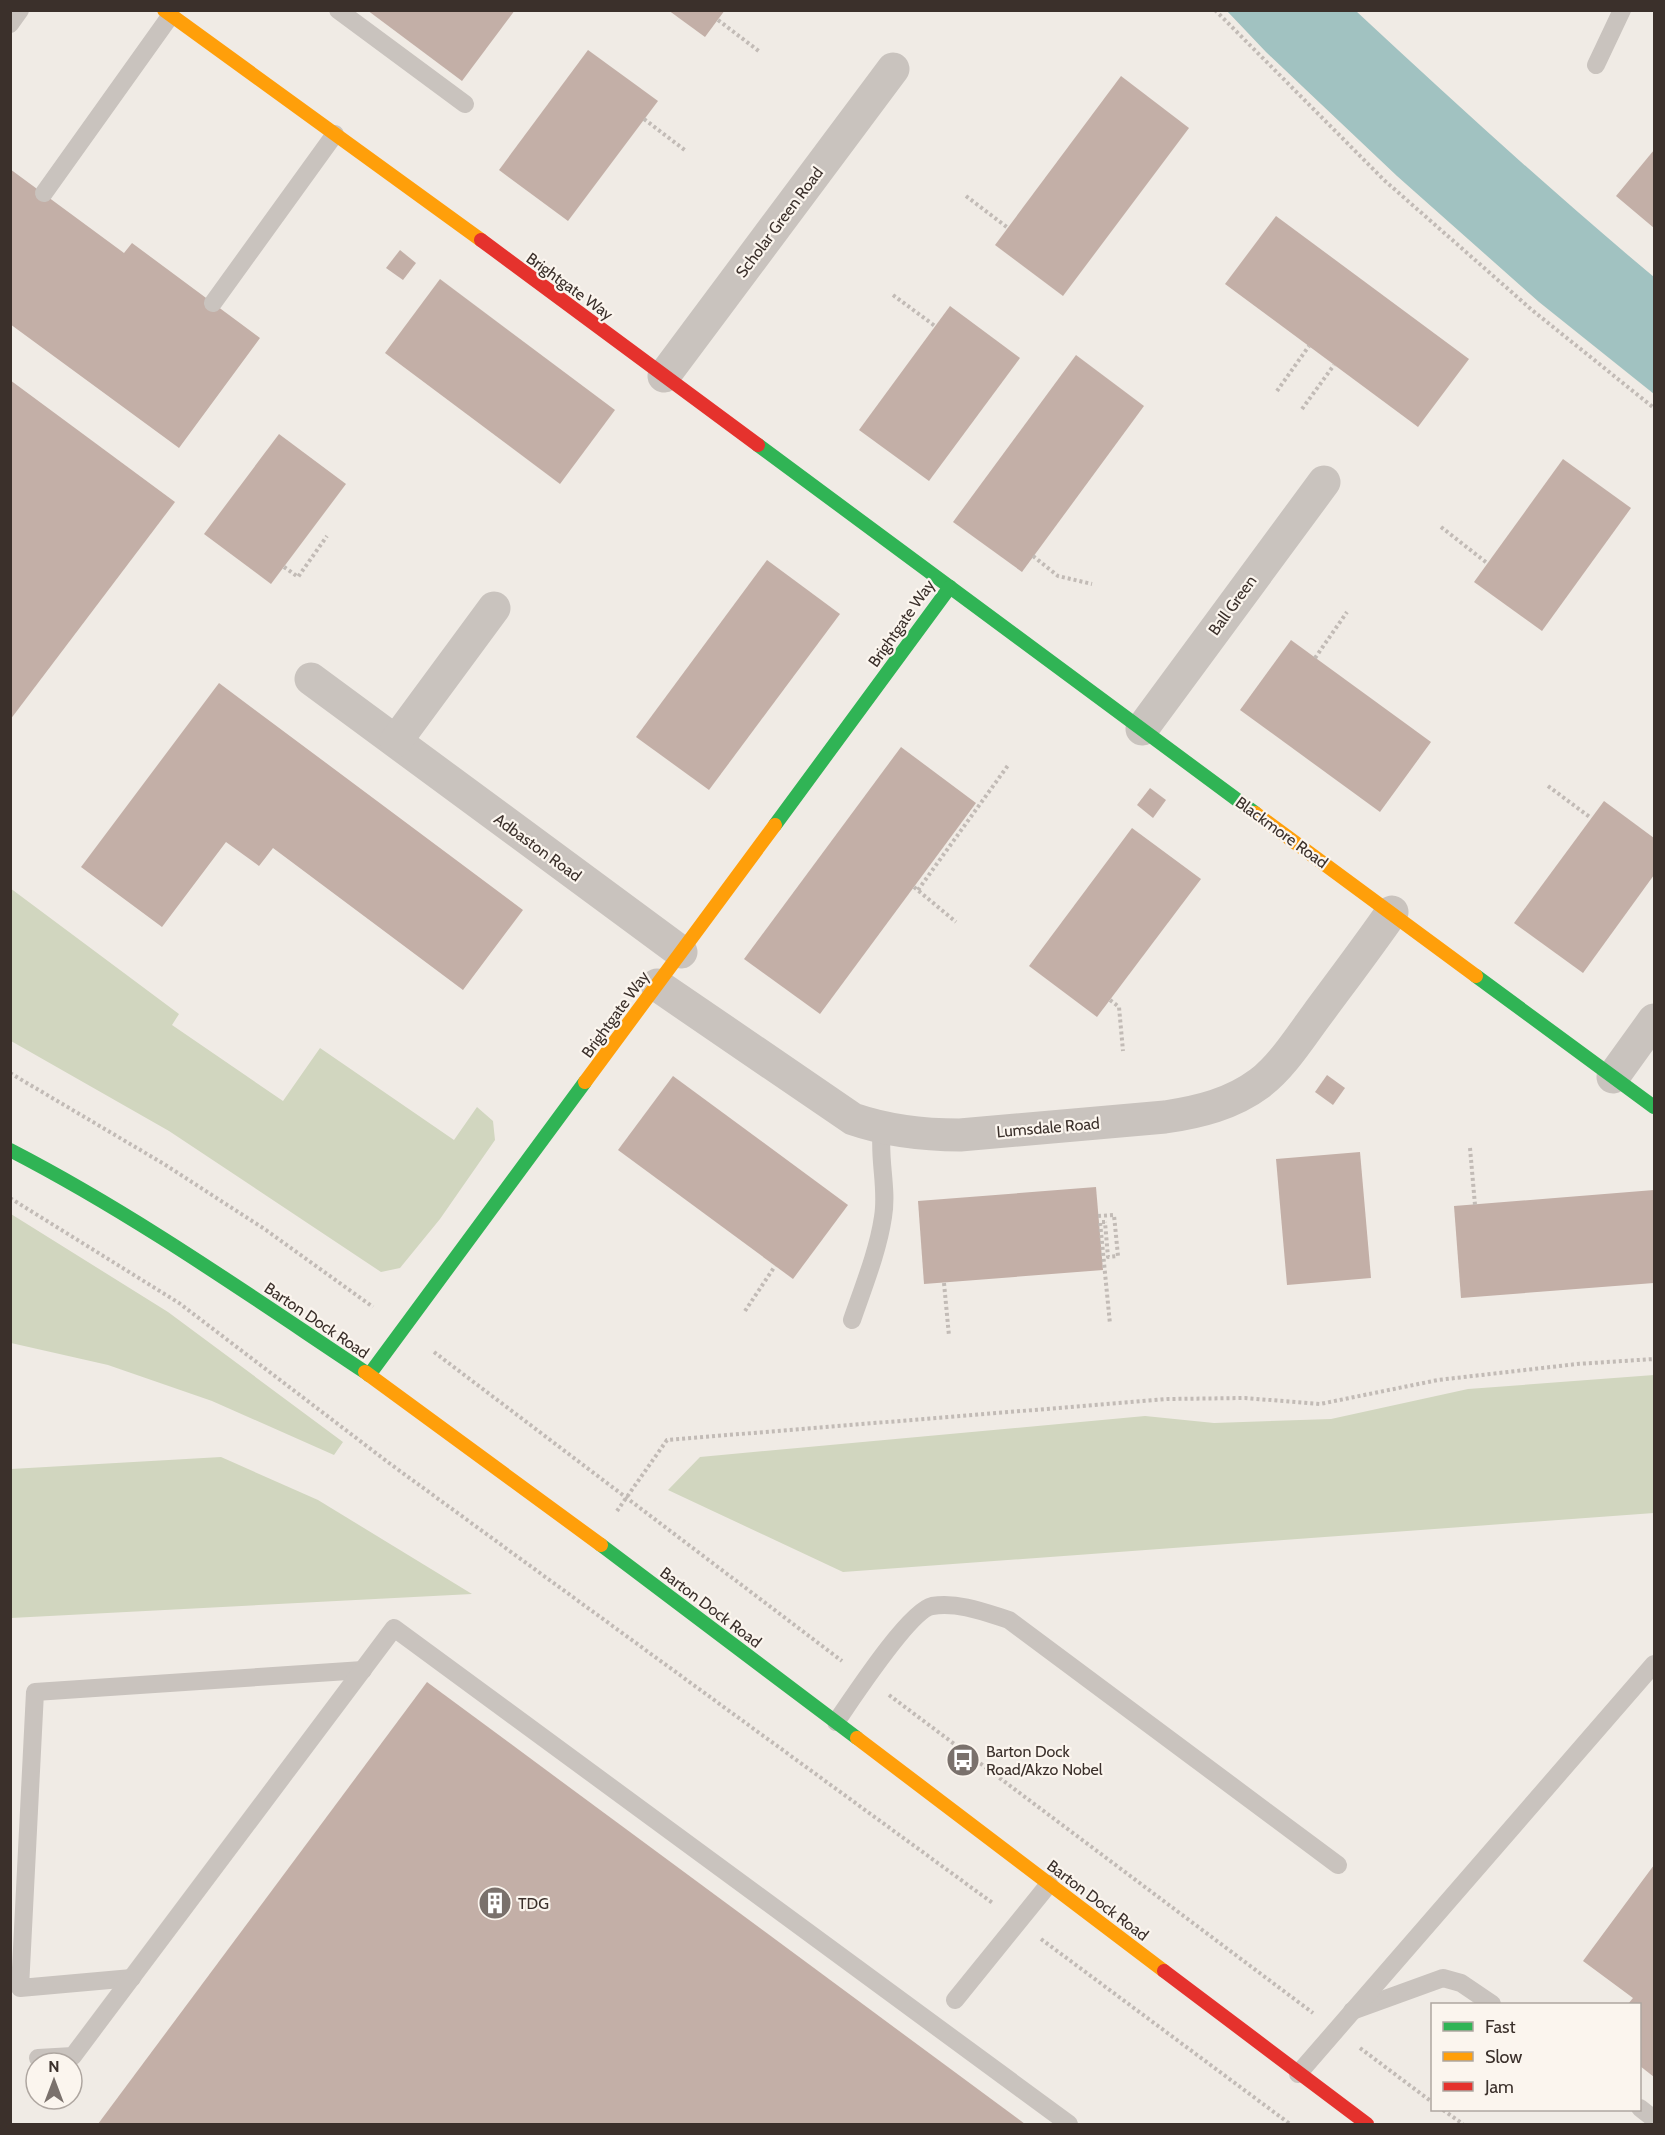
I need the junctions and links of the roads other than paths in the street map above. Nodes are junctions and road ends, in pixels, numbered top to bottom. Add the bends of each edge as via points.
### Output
1 (20, 10) edge
2 (338, 10) edge
3 (1622, 10) edge
4 (167, 13) edge
5 (10, 24) edge
6 (1596, 65) dead end
7 (893, 69) dead end
8 (465, 104) dead end
9 (335, 134) junction
10 (44, 193) dead end
11 (213, 303) dead end
12 (664, 376) junction
13 (1324, 482) dead end
14 (950, 587) junction
15 (494, 608) dead end
16 (311, 680) dead end
17 (1142, 729) junction
18 (396, 741) junction
19 (1392, 912) junction
20 (681, 952) junction
21 (657, 985) junction
22 (1654, 1020) edge
23 (1613, 1077) junction
24 (1654, 1107) edge
25 (882, 1129) junction
26 (10, 1150) edge
27 (852, 1320) dead end
28 (369, 1375) junction
29 (1654, 1664) edge
30 (363, 1670) junction
31 (836, 1722) junction
32 (1338, 1865) dead end
33 (1049, 1884) junction
34 (132, 1978) junction
35 (955, 2000) dead end
36 (1491, 2003) edge
37 (1350, 2012) junction
38 (77, 2051) edge
39 (1298, 2073) junction
40 (1641, 2109) edge
41 (1654, 2119) edge
42 (1069, 2124) edge
43 (1367, 2124) edge

1 - 5 lane
2 - 8 lane
3 - 6 lane
4 - 9 street, Brightgate Way
4 - 10 lane
7 - 12 street, Scholar Green Road
9 - 11 lane
9 - 12 street, Brightgate Way
12 - 14 street, Brightgate Way
13 - 17 street, Ball Green
14 - 17 street, Blackmore Road
14 - 20 street, Brightgate Way
15 - 18 street
16 - 18 street, Adbaston Road
17 - 19 street, Blackmore Road
18 - 20 street, Adbaston Road
19 - 23 street, Blackmore Road
19 - 25 street, Lumsdale Road via 1280,1063 1260,1083 1213,1107 1166,1117 960,1135
20 - 21 street, Brightgate Way
21 - 25 street, Lumsdale Road via 853,1119
21 - 28 street, Brightgate Way
22 - 23 street
23 - 24 street, Blackmore Road
25 - 27 lane via 883,1217
26 - 28 street, Barton Dock Road via 66,1179 189,1255
28 - 31 street, Barton Dock Road
29 - 37 lane
30 - 34 lane
30 - 34 lane via 35,1692 20,1988
30 - 42 lane via 394,1628
31 - 32 lane via 904,1628 930,1606 964,1606 1009,1620
31 - 33 street, Barton Dock Road
33 - 35 lane
33 - 39 street, Barton Dock Road
34 - 38 lane
36 - 37 lane via 1461,1983 1443,1978
37 - 39 lane
39 - 43 street, Barton Dock Road
40 - 41 lane

